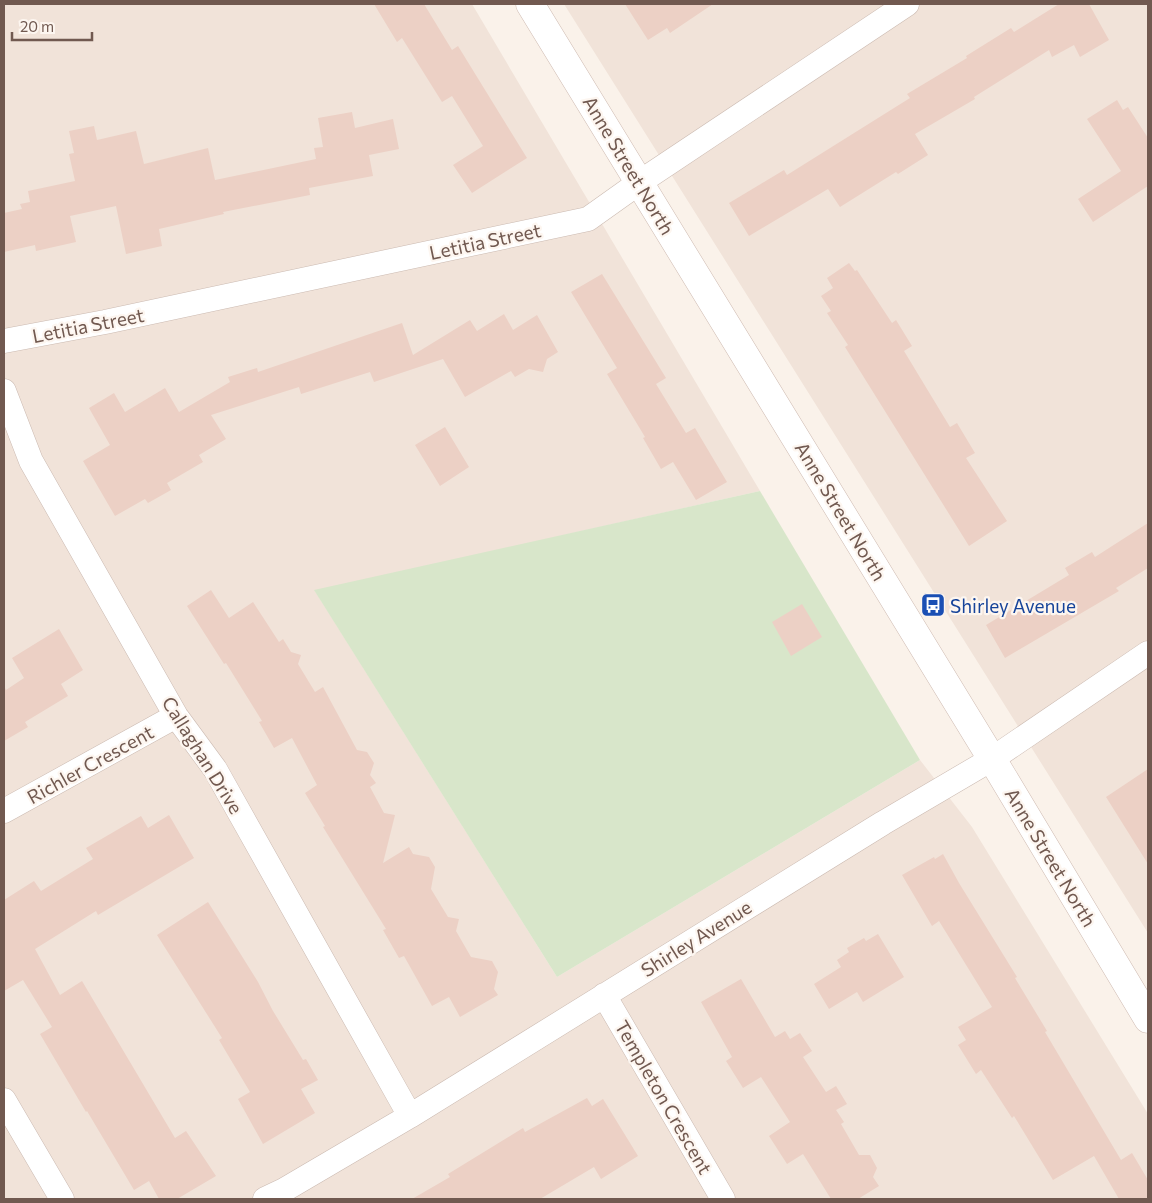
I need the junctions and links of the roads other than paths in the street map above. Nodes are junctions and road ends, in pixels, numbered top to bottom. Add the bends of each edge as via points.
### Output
1 (530, 4) edge
2 (907, 4) edge
3 (640, 182) junction
4 (4, 341) edge
5 (4, 391) edge
6 (1148, 653) edge
7 (176, 716) junction
8 (992, 759) junction
9 (4, 812) edge
10 (604, 994) junction
11 (1148, 1019) edge
12 (4, 1100) edge
13 (410, 1116) junction
14 (62, 1199) edge
15 (265, 1199) edge
16 (723, 1199) edge

1 - 3 street, Anne Street North
2 - 3 street, Letitia Street
3 - 4 street, Letitia Street via 588,220
3 - 8 street, Anne Street North
5 - 7 street, Callaghan Drive via 31,461
6 - 8 street, Shirley Avenue
7 - 9 street, Richler Crescent
7 - 13 street, Callaghan Drive via 215,768
8 - 10 street, Shirley Avenue
8 - 11 street, Anne Street North
10 - 13 street, Shirley Avenue
10 - 16 street, Templeton Crescent
12 - 14 street
13 - 15 street, Shirley Avenue

